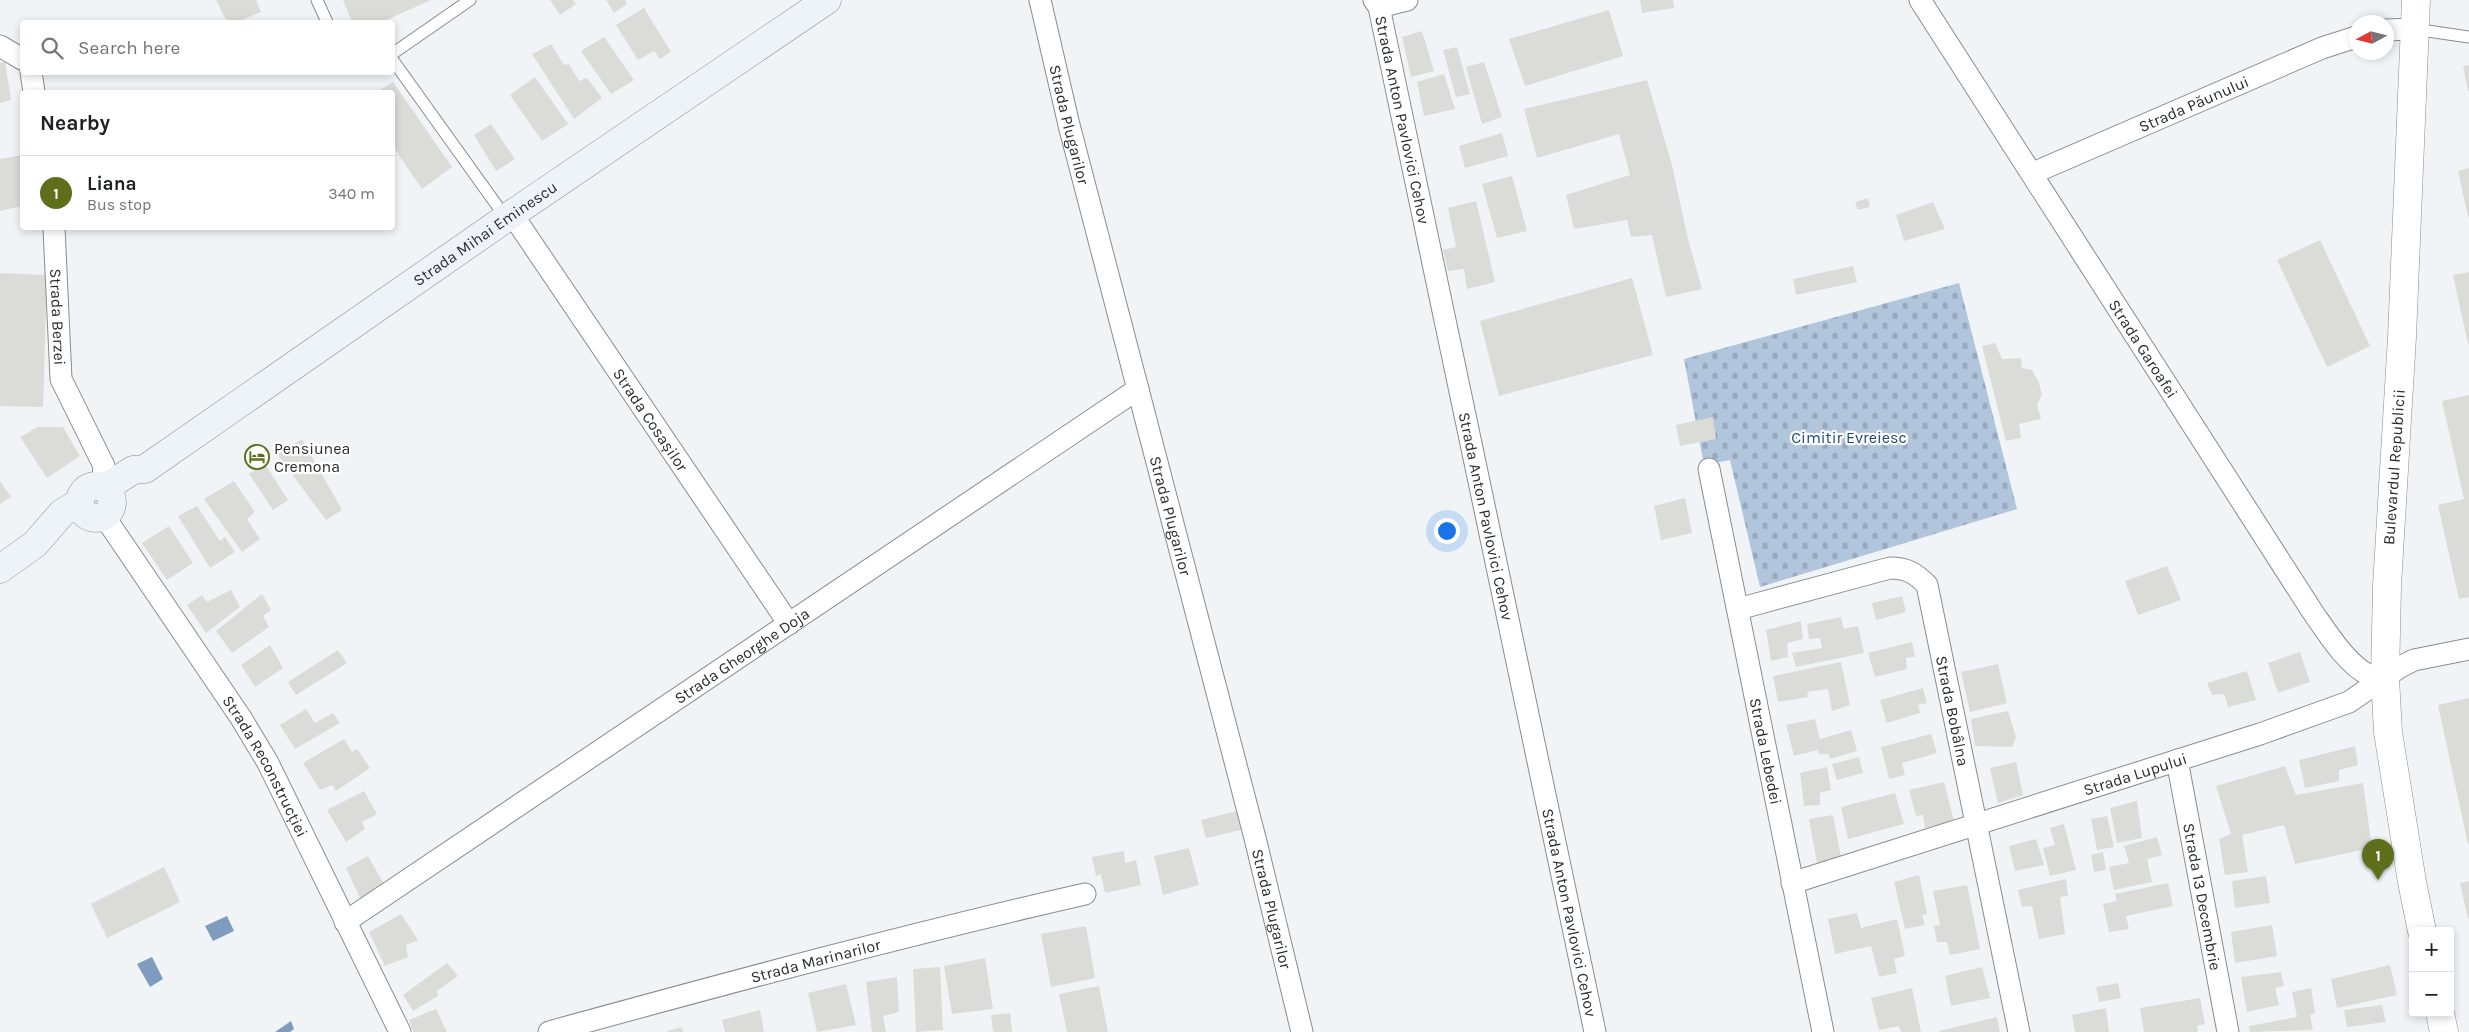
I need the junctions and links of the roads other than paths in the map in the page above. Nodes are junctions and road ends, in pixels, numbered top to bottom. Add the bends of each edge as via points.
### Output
1 (317, 0) edge
2 (470, 0) edge
3 (827, 0) edge
4 (1040, 0) edge
5 (1407, 0) edge
6 (1920, 0) edge
7 (2416, 0) edge
8 (1377, 4) edge
9 (326, 20) edge
10 (2414, 29) junction
11 (2394, 30) edge
12 (2469, 37) edge
13 (2349, 39) edge
14 (0, 46) edge
15 (395, 52) edge
16 (20, 58) edge
17 (395, 63) edge
18 (31, 75) edge
19 (34, 90) edge
20 (2032, 173) junction
21 (509, 216) junction
22 (54, 230) edge
23 (1138, 389) junction
24 (1709, 469) dead end
25 (99, 502) junction
26 (0, 569) edge
27 (1738, 608) junction
28 (789, 624) junction
29 (2469, 649) edge
30 (2385, 678) junction
31 (2177, 760) junction
32 (1976, 824) junction
33 (1792, 883) junction
34 (1085, 894) dead end
35 (346, 922) junction
36 (2421, 927) edge
37 (2441, 1017) edge
38 (400, 1032) edge
39 (548, 1032) edge
40 (1302, 1032) edge
41 (1595, 1032) edge
42 (1823, 1032) edge
43 (2019, 1032) edge
44 (2228, 1032) edge
45 (2444, 1032) edge

1 - 9 lane
2 - 15 lane
3 - 21 main road, Strada Mihai Eminescu
4 - 23 street, Strada Plugarilor
5 - 8 street
6 - 20 street, Strada Garoafei
7 - 10 street, Bulevardul Republicii
8 - 41 street, Strada Anton Pavlovici Cehov
10 - 11 street
10 - 12 lane
10 - 30 street, Bulevardul Republicii
13 - 20 street, Strada Păunului
14 - 16 street
17 - 21 lane
18 - 19 street
20 - 30 street, Strada Garoafei via 2312,611 2354,664 2370,676
21 - 25 main road, Strada Mihai Eminescu via 145,470 134,470
21 - 28 street, Strada Cosașilor
22 - 25 street, Strada Berzei via 61,379 104,466 105,478
23 - 28 street, Strada Gheorghe Doja
23 - 40 street, Strada Plugarilor
24 - 27 street, Strada Lebedei
25 - 26 main road, Strada Mihai Eminescu via 73,530 56,539 35,544
25 - 35 street, Strada Reconstrucției via 241,718 318,861
27 - 32 street, Strada Bobâlna via 1890,568 1903,568 1916,574 1927,585 1932,602
27 - 33 street, Strada Lebedei
28 - 35 street, Strada Gheorghe Doja
29 - 30 street, Strada Lupului via 2414,660
30 - 31 street, Strada Lupului via 2349,702
30 - 36 street, Bulevardul Republicii via 2390,742
31 - 32 street, Strada Lupului
31 - 44 street, Strada 13 Decembrie
32 - 33 street, Strada Lupului
32 - 43 street, Strada Bobâlna
33 - 42 street, Strada Lebedei
34 - 39 street, Strada Marinarilor via 710,987
35 - 38 street, Strada Reconstrucției
37 - 45 street

